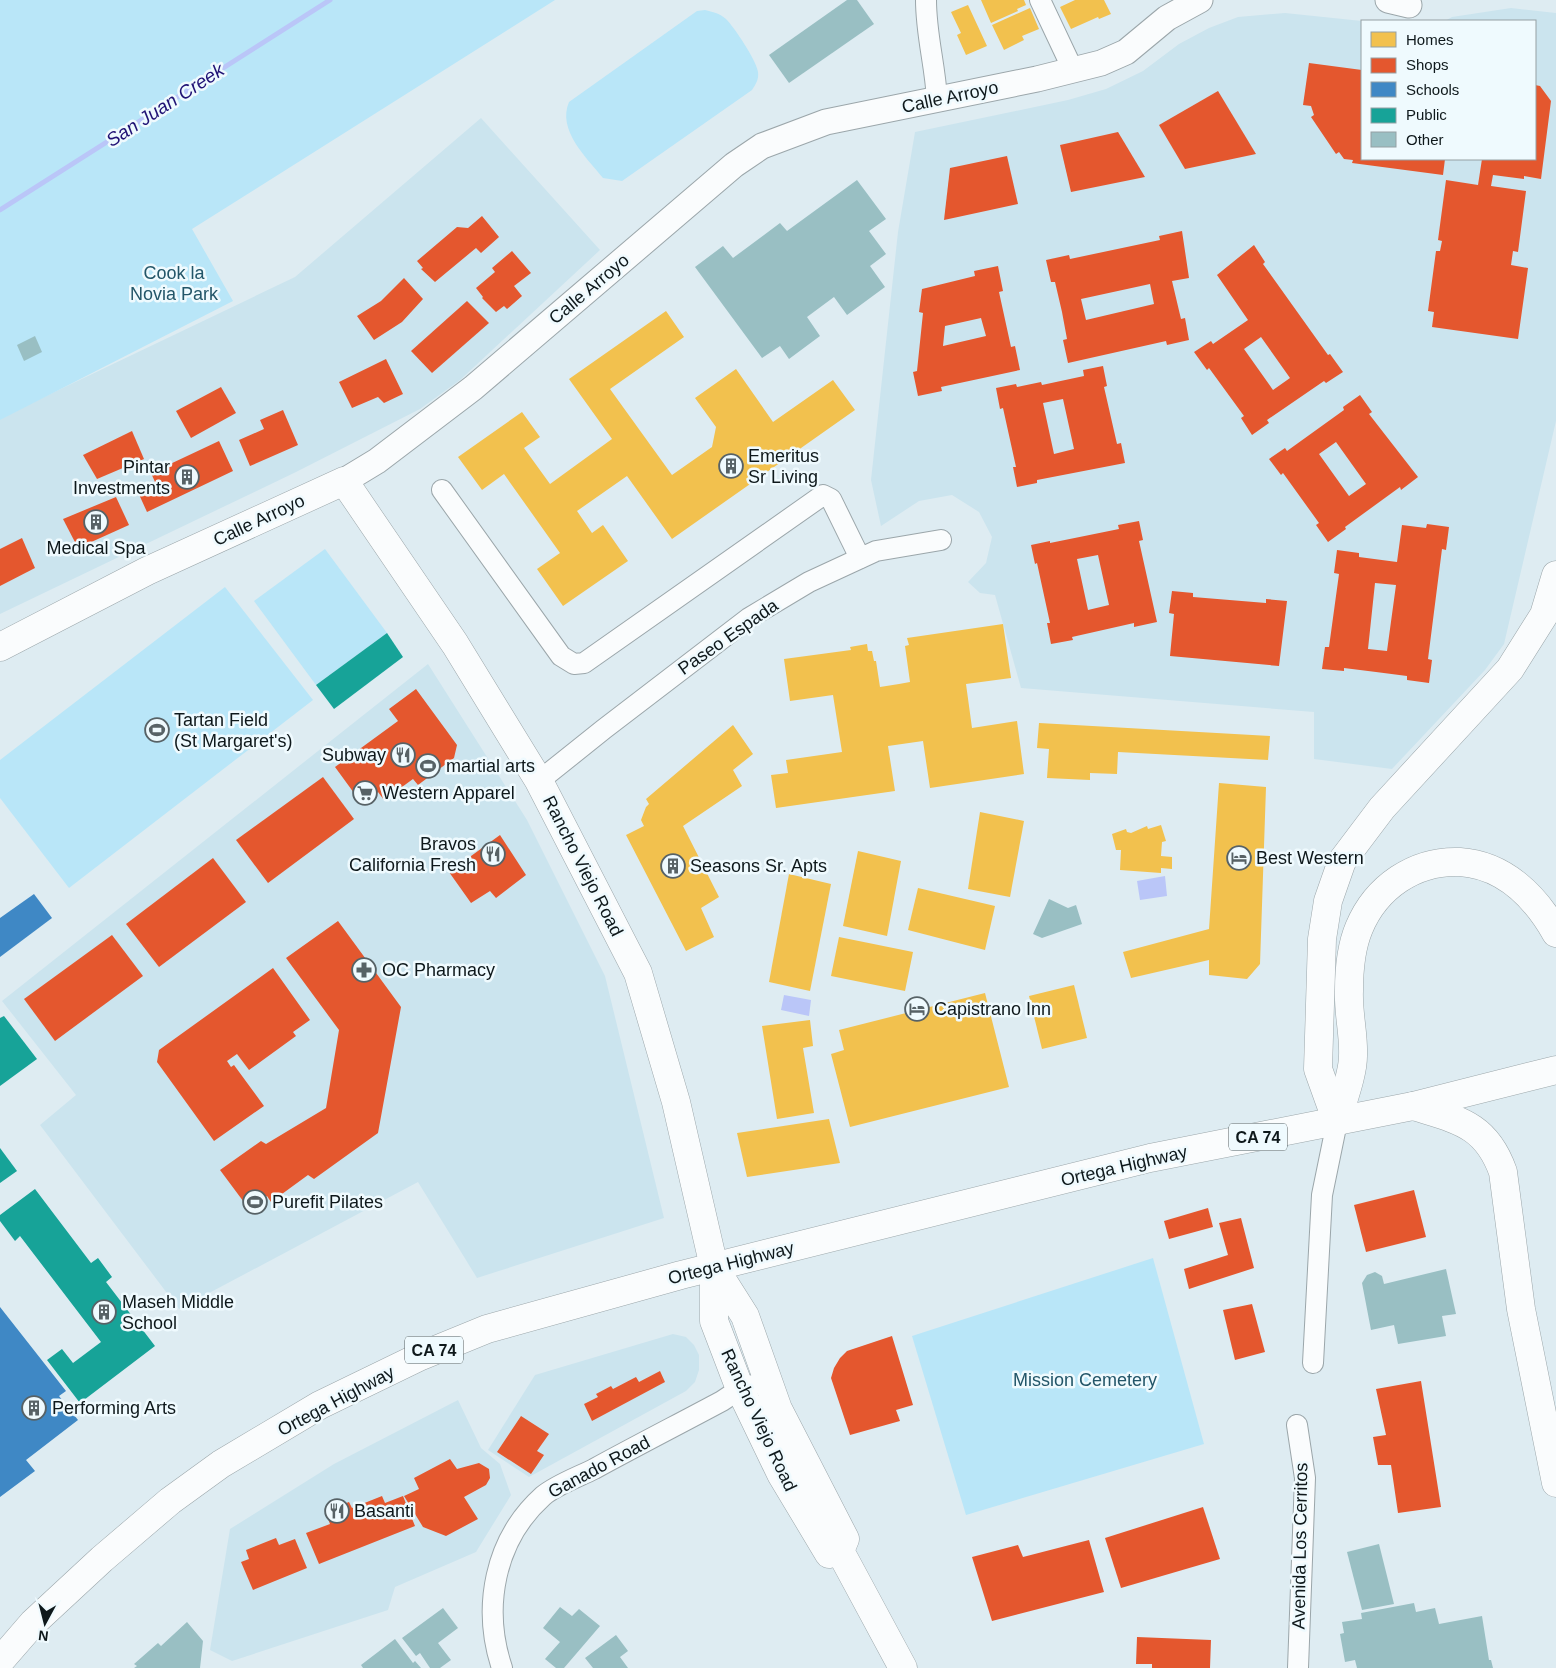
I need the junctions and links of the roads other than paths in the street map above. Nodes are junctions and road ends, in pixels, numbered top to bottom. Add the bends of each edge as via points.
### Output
1 (926, 0) edge
2 (1040, 0) edge
3 (1190, 3) edge
4 (1073, 70) junction
5 (937, 99) junction
6 (344, 481) junction
7 (442, 490) dead end
8 (941, 540) dead end
9 (860, 558) junction
10 (1556, 575) edge
11 (0, 647) edge
12 (539, 781) junction
13 (1556, 932) edge
14 (1556, 1070) edge
15 (1414, 1106) junction
16 (1337, 1122) junction
17 (714, 1267) junction
18 (1313, 1363) dead end
19 (767, 1380) junction
20 (740, 1389) junction
21 (1297, 1425) dead end
22 (1556, 1483) edge
23 (840, 1551) junction
24 (0, 1661) edge
25 (501, 1668) edge
26 (903, 1668) edge
27 (1298, 1668) edge

1 - 5 street via 928,44
2 - 4 street
3 - 4 street, Calle Arroyo via 1126,52
4 - 5 street, Calle Arroyo
5 - 6 street, Calle Arroyo via 826,122 762,146 734,166 466,394 380,459
6 - 11 main road, Calle Arroyo via 147,571
6 - 12 main road, Rancho Viejo Road via 455,644
7 - 9 street via 561,656 574,664 584,663 823,495 831,499
8 - 9 street, Paseo Espada via 876,551
9 - 12 street, Paseo Espada via 809,582 749,618
10 - 16 main road via 1544,615 1510,669 1382,808 1342,861 1328,901 1322,939 1318,1069
12 - 17 main road, Rancho Viejo Road via 638,973 676,1102
13 - 16 main road via 1542,908 1512,879 1470,863 1445,862 1419,867 1382,892 1358,928 1352,957 1349,993 1353,1057
14 - 15 main road, Ortega Highway / CA 74
15 - 16 main road, Ortega Highway / CA 74
15 - 22 main road via 1462,1122 1486,1139 1497,1156 1503,1172 1521,1309
16 - 17 main road, Ortega Highway / CA 74 via 1150,1158
16 - 18 street via 1322,1195
17 - 19 main road, Rancho Viejo Road via 745,1316
17 - 20 main road, Rancho Viejo Road via 714,1321
17 - 24 main road, Ortega Highway / CA 74 via 487,1329 421,1356 320,1405 221,1464 170,1501 45,1611
19 - 20 street, Ganado Road
19 - 23 main road, Rancho Viejo Road via 845,1539
20 - 23 main road, Rancho Viejo Road via 781,1474 829,1554
20 - 25 street, Ganado Road via 544,1496 518,1527 494,1581 491,1608 493,1637
21 - 27 street, Avenida Los Cerritos via 1305,1478
23 - 26 main road, Rancho Viejo Road

